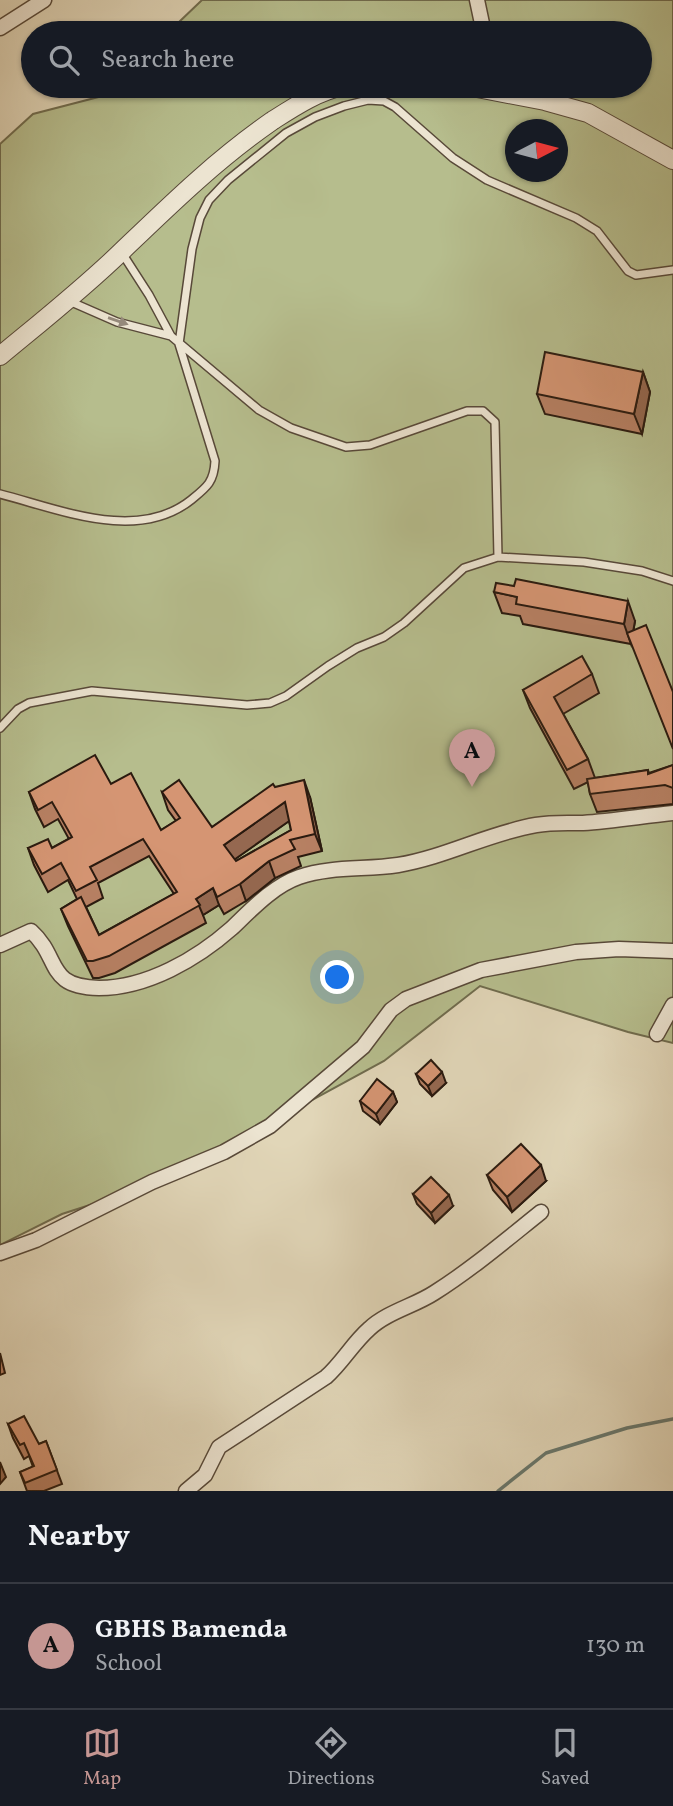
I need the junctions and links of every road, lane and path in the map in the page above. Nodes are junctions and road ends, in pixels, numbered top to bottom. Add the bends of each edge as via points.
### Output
1 (44, 0) edge
2 (477, 0) edge
3 (481, 21) edge
4 (0, 28) edge
5 (313, 98) edge
6 (532, 98) edge
7 (673, 160) edge
8 (121, 252) junction
9 (673, 270) edge
10 (67, 300) junction
11 (171, 337) junction
12 (179, 344) junction
13 (0, 356) edge
14 (0, 494) edge
15 (498, 557) junction
16 (673, 581) edge
17 (0, 728) edge
18 (673, 813) edge
19 (0, 945) edge
20 (673, 951) edge
21 (673, 1005) edge
22 (657, 1034) dead end
23 (541, 1212) dead end
24 (0, 1253) edge
25 (186, 1491) edge

1 - 4 street
2 - 3 street
5 - 8 street via 248,138 176,197
6 - 7 street via 588,113
8 - 10 street
8 - 11 lane
9 - 12 lane via 636,275 628,271 597,231 487,180 453,158 395,107 368,100 325,113 286,133 209,200 192,249
10 -> 11 lane via 117,322
10 - 13 street
11 - 12 lane
12 - 14 lane via 215,461 207,487 178,510 149,519 119,521
12 - 15 lane via 259,410 291,428 346,447 370,445 467,411 483,411 495,422
15 - 16 lane via 584,562 642,570
15 - 17 lane via 464,568 384,637 357,648 270,703 247,705 92,691 29,703
18 - 19 street via 535,825 427,859 316,871 275,891 192,958 119,987 68,983 31,931
20 - 24 street via 576,952 481,970 406,999 391,1010 363,1047 270,1126 224,1152
21 - 22 street
23 - 25 street via 457,1278 368,1329 326,1377 219,1447 205,1475

